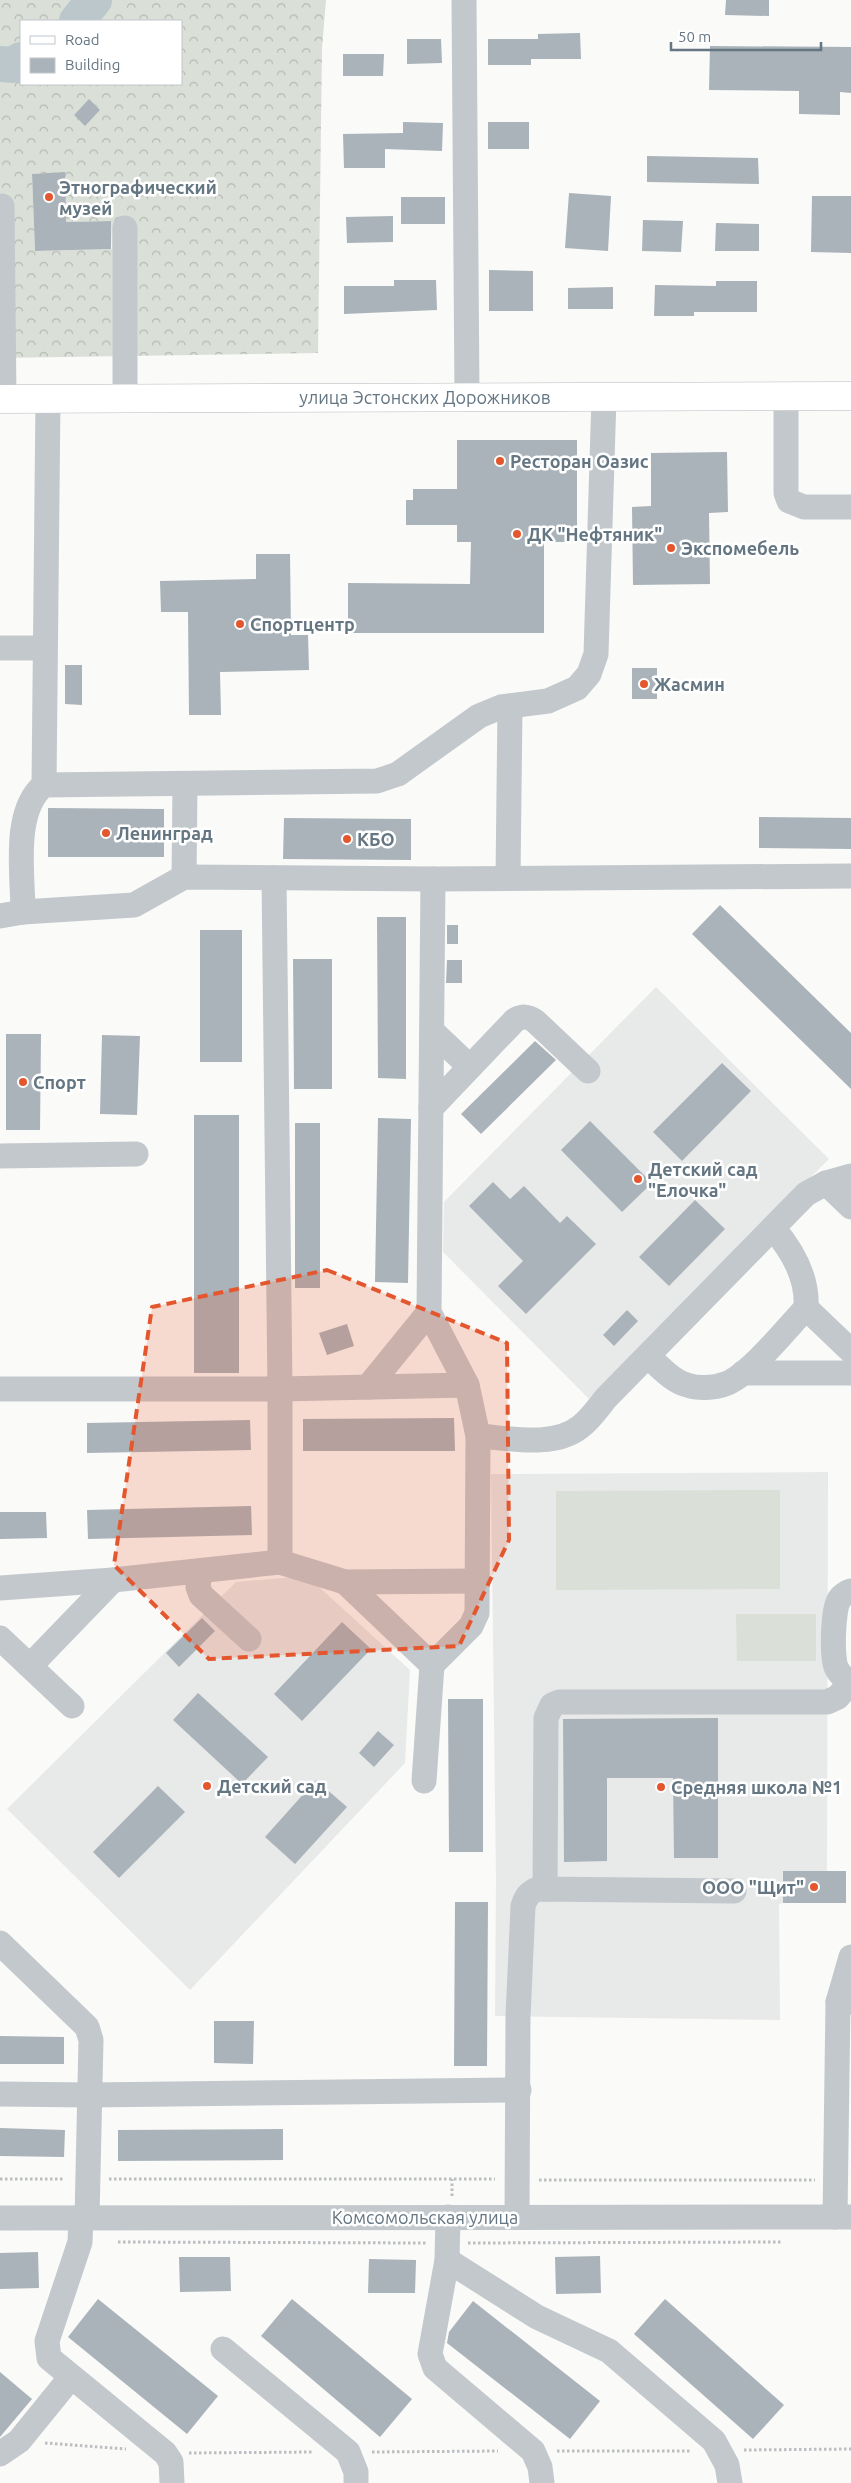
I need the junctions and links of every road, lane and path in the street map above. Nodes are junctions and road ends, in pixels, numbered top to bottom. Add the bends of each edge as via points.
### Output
1 (464, 0) edge
2 (2, 206) dead end
3 (125, 228) dead end
4 (786, 396) junction
5 (851, 396) edge
6 (467, 397) junction
7 (604, 397) junction
8 (2, 398) edge
9 (48, 398) junction
10 (125, 398) junction
11 (851, 508) edge
12 (0, 648) edge
13 (45, 648) junction
14 (510, 706) junction
15 (44, 785) junction
16 (184, 785) junction
17 (851, 876) edge
18 (184, 877) junction
19 (274, 878) junction
20 (508, 878) junction
21 (433, 879) junction
22 (11, 914) edge
23 (432, 1031) junction
24 (470, 1066) junction
25 (588, 1071) dead end
26 (431, 1108) junction
27 (136, 1154) dead end
28 (0, 1156) edge
29 (851, 1176) edge
30 (826, 1183) junction
31 (851, 1207) edge
32 (773, 1228) junction
33 (806, 1308) junction
34 (430, 1312) junction
35 (851, 1351) edge
36 (648, 1356) junction
37 (743, 1373) junction
38 (851, 1373) edge
39 (368, 1386) junction
40 (467, 1386) junction
41 (280, 1388) junction
42 (0, 1389) edge
43 (478, 1436) junction
44 (280, 1562) junction
45 (200, 1571) junction
46 (113, 1580) junction
47 (345, 1582) junction
48 (477, 1582) junction
49 (0, 1588) edge
50 (851, 1591) edge
51 (0, 1638) edge
52 (249, 1639) dead end
53 (432, 1665) junction
54 (30, 1666) junction
55 (851, 1682) edge
56 (72, 1706) dead end
57 (424, 1781) dead end
58 (545, 1889) junction
59 (734, 1891) dead end
60 (0, 1943) edge
61 (851, 1957) edge
62 (845, 2002) edge
63 (519, 2090) junction
64 (0, 2094) edge
65 (90, 2095) junction
66 (0, 2179) edge
67 (88, 2179) junction
68 (518, 2180) junction
69 (836, 2180) junction
70 (448, 2217) junction
71 (517, 2217) junction
72 (843, 2217) edge
73 (0, 2218) edge
74 (84, 2218) junction
75 (447, 2260) junction
76 (223, 2349) dead end
77 (71, 2377) junction
78 (10, 2447) edge
79 (851, 2449) edge
80 (720, 2450) junction
81 (533, 2451) junction
82 (348, 2452) junction
83 (166, 2453) junction
84 (172, 2483) edge
85 (356, 2483) edge
86 (542, 2483) edge
87 (730, 2483) edge

1 - 6 street
2 - 8 street
3 - 10 street
4 - 5 main road, улица Эстонских Дорожников
4 - 7 main road, улица Эстонских Дорожников
4 - 11 street via 786,493 789,500 804,507
6 - 7 main road, улица Эстонских Дорожников
6 - 10 main road, улица Эстонских Дорожников
7 - 14 street via 596,654 589,674 577,688 548,701
8 - 9 main road, улица Эстонских Дорожников
9 - 10 main road, улица Эстонских Дорожников
9 - 13 street
12 - 13 street
13 - 15 street
14 - 16 street via 479,716 398,774 377,782
14 - 20 street
15 - 16 street
15 - 22 street via 35,792 23,823
16 - 18 street
17 - 20 street
18 - 19 street
18 - 22 street via 134,905
19 - 21 street
19 - 41 street
20 - 21 street
21 - 23 street
23 - 24 street
23 - 26 street
24 - 25 street via 515,1020 528,1016
24 - 26 street
26 - 34 street
27 - 28 street
29 - 30 street
30 - 31 street
30 - 32 street via 806,1194
32 - 33 street via 794,1258 807,1295
32 - 36 street
33 - 35 street
33 - 37 street
34 - 39 street
34 - 40 street
36 - 37 street via 674,1379 702,1388 726,1384
36 - 43 street via 580,1428 565,1436 538,1439
37 - 38 street
39 - 40 street
39 - 41 street
40 - 43 street
41 - 42 street
41 - 44 street
43 - 48 street
44 - 45 street
44 - 47 street
45 - 46 street
45 - 52 street via 198,1587 201,1595
46 - 49 street
46 - 54 street
47 - 48 street
47 - 53 street
48 - 53 street via 477,1613 471,1626
50 - 55 street via 839,1600 836,1608 834,1655 836,1668
51 - 54 street
53 - 57 street
54 - 56 street
55 - 58 street via 838,1697 827,1702 559,1702 552,1705 546,1718
58 - 59 street
58 - 63 street via 532,1891 524,1906 518,2017
60 - 65 street via 87,2027 91,2040
61 - 62 street
62 - 69 street
63 - 65 street
63 - 68 street
64 - 65 street
65 - 67 street
66 - 67 path
67 - 68 path
67 - 74 street
68 - 69 path
68 - 71 street
69 - 72 street
70 - 71 street, Комсомольская улица
70 - 74 street, Комсомольская улица
70 - 75 street
71 - 72 street, Комсомольская улица
73 - 74 street, Комсомольская улица
74 - 77 street via 80,2242 46,2350 49,2358
75 - 80 street via 537,2316 609,2351 714,2441
75 - 81 street via 430,2354 432,2362 435,2368
76 - 82 street
77 - 78 street
77 - 83 street
78 - 83 path
79 - 80 path
80 - 81 path
80 - 87 street via 727,2464
81 - 82 path
81 - 86 street
82 - 83 path
82 - 85 street via 356,2472
83 - 84 street via 171,2462

